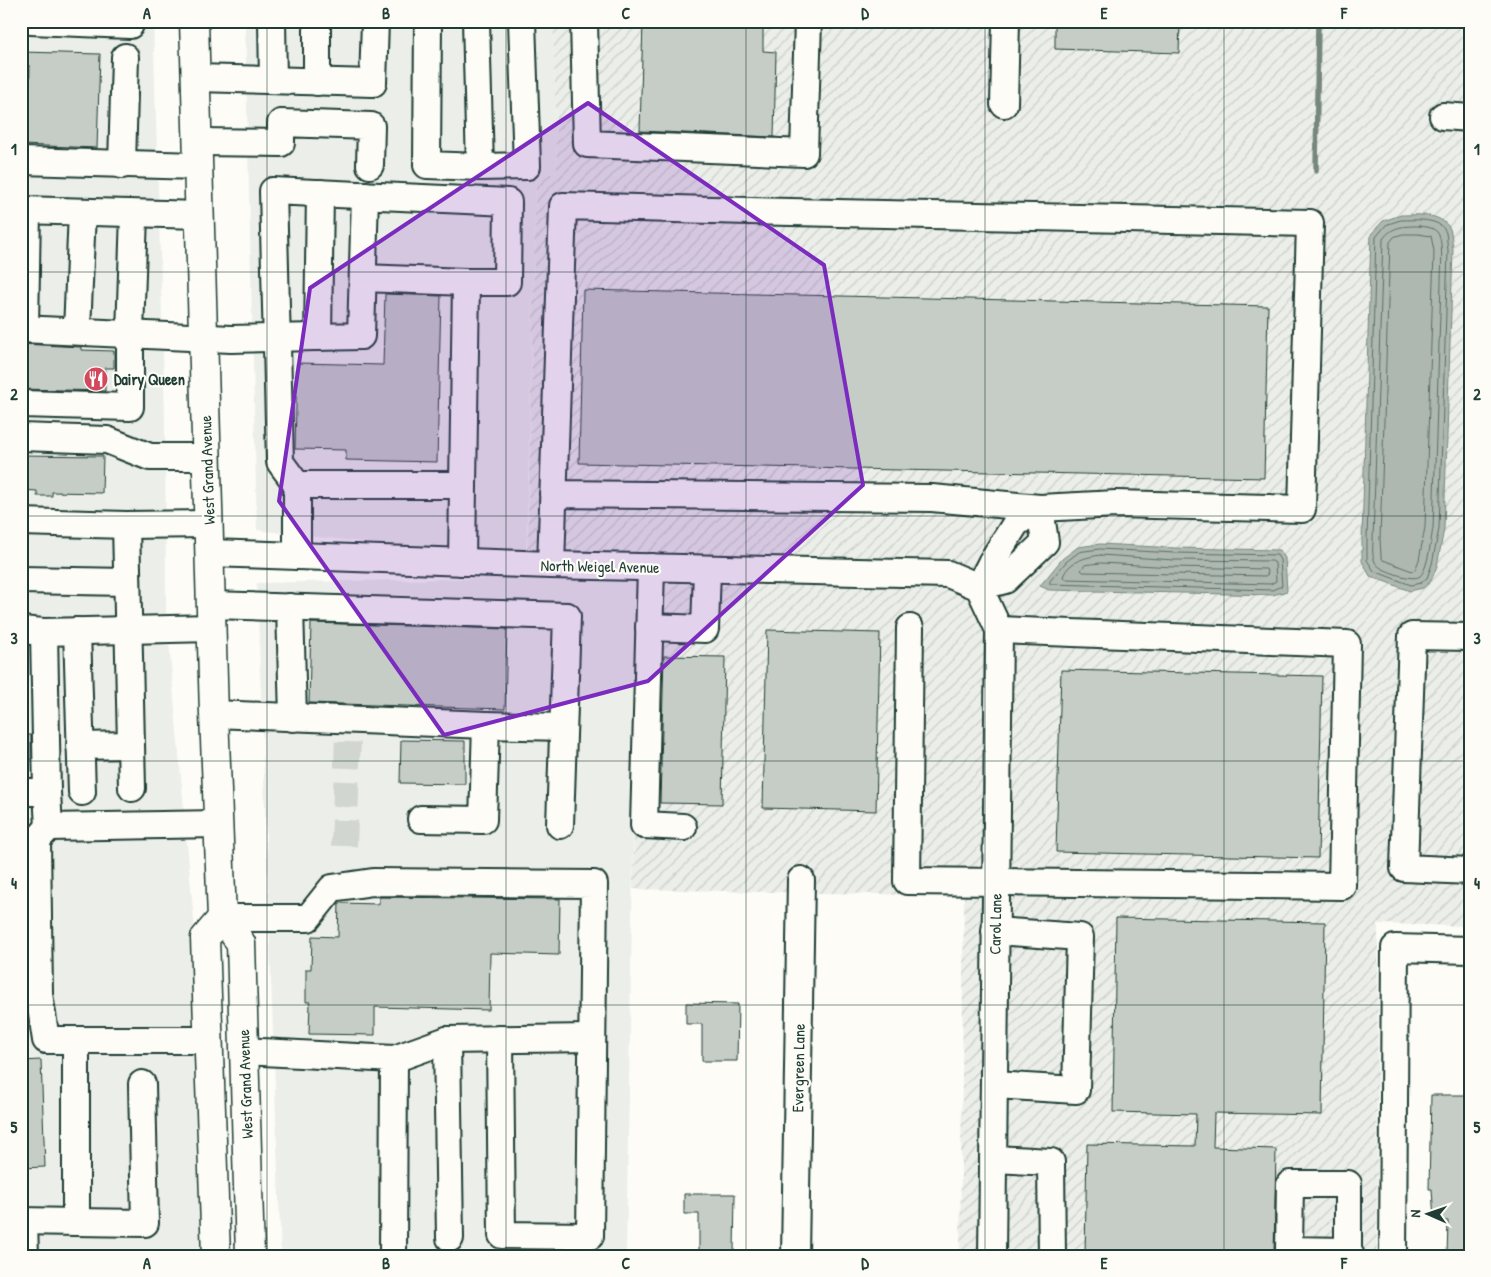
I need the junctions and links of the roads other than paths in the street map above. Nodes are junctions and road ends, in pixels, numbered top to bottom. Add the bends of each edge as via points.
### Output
1 (31, 21) edge
2 (130, 21) edge
3 (194, 21) edge
4 (272, 21) edge
5 (317, 21) edge
6 (375, 21) edge
7 (428, 21) edge
8 (476, 21) edge
9 (522, 21) edge
10 (584, 21) edge
11 (808, 21) edge
12 (1006, 21) edge
13 (125, 57) dead end
14 (196, 78) junction
15 (273, 80) junction
16 (317, 82) junction
17 (1004, 104) dead end
18 (1443, 116) dead end
19 (1470, 118) edge
20 (198, 154) junction
21 (21, 161) edge
22 (122, 165) junction
23 (370, 165) dead end
24 (480, 167) junction
25 (320, 193) junction
26 (365, 195) junction
27 (24, 210) edge
28 (82, 212) junction
29 (134, 214) junction
30 (200, 215) junction
31 (363, 278) junction
32 (466, 282) junction
33 (23, 329) edge
34 (77, 331) junction
35 (130, 333) junction
36 (203, 337) junction
37 (318, 337) junction
38 (276, 339) junction
39 (21, 404) edge
40 (21, 438) edge
41 (207, 457) junction
42 (298, 485) junction
43 (463, 485) junction
44 (553, 494) junction
45 (1040, 508) junction
46 (21, 522) edge
47 (209, 524) junction
48 (126, 525) junction
49 (210, 553) junction
50 (297, 556) junction
51 (462, 562) junction
52 (551, 565) junction
53 (650, 567) junction
54 (707, 569) junction
55 (21, 580) edge
56 (127, 582) junction
57 (981, 591) junction
58 (290, 607) junction
59 (212, 617) junction
60 (649, 627) junction
61 (910, 628) dead end
62 (128, 630) junction
63 (999, 630) junction
64 (33, 631) edge
65 (77, 631) junction
66 (1470, 637) edge
67 (214, 714) junction
68 (293, 718) junction
69 (486, 725) junction
70 (563, 727) junction
71 (131, 745) junction
72 (80, 746) junction
73 (132, 788) dead end
74 (21, 792) edge
75 (47, 792) junction
76 (82, 792) dead end
77 (421, 819) dead end
78 (218, 824) junction
79 (560, 825) dead end
80 (49, 827) junction
81 (683, 827) dead end
82 (1470, 871) edge
83 (801, 880) dead end
84 (996, 883) junction
85 (222, 918) junction
86 (995, 931) junction
87 (1470, 950) edge
88 (30, 994) edge
89 (591, 1038) junction
90 (500, 1039) junction
91 (76, 1040) junction
92 (208, 1040) junction
93 (447, 1040) junction
94 (244, 1051) junction
95 (394, 1060) junction
96 (142, 1084) dead end
97 (994, 1085) junction
98 (993, 1159) junction
99 (23, 1221) edge
100 (76, 1222) junction
101 (450, 1238) dead end
102 (25, 1256) edge
103 (216, 1256) edge
104 (250, 1256) edge
105 (393, 1256) edge
106 (795, 1256) edge
107 (992, 1256) edge
108 (1052, 1256) edge
109 (1393, 1256) edge

1 - 2 street via 130,25
3 - 14 main road, West Grand Avenue
4 - 15 street
5 - 16 street
6 - 16 street via 373,83
7 - 24 street via 427,165
8 - 24 street
9 - 24 street via 527,166
10 - 11 street via 587,144 804,153
12 - 17 street
13 - 22 street
14 - 15 street
14 - 20 main road, West Grand Avenue
15 - 16 street
18 - 19 street
20 - 22 street
20 - 23 street via 281,143 281,123 371,126
20 - 30 main road, West Grand Avenue
21 - 22 street
25 - 26 street
25 - 37 street
25 - 38 street via 273,191
26 - 31 street
26 - 32 street via 508,202 507,282
27 - 28 street
27 - 33 street
28 - 29 street
28 - 34 street
29 - 30 street
29 - 35 street
30 - 36 main road, West Grand Avenue
31 - 32 street
31 - 37 street via 361,336
32 - 43 street
33 - 34 street
34 - 35 street
35 - 36 street
35 - 39 street via 130,407
36 - 38 street
36 - 41 main road, West Grand Avenue
37 - 38 street
38 - 42 street via 280,462
40 - 41 street via 107,440 150,457
41 - 47 main road, West Grand Avenue
42 - 43 street
42 - 50 street
43 - 51 street
44 - 45 street via 932,498
44 - 45 street via 563,206 1310,223 1302,509 1116,504
44 - 52 street
45 - 57 street via 1016,523 991,562
46 - 48 street
47 - 48 street
47 - 49 main road, West Grand Avenue
48 - 56 street
49 - 50 street, North Weigel Avenue
49 - 59 main road, West Grand Avenue
50 - 51 street, North Weigel Avenue
51 - 52 street, North Weigel Avenue
52 - 53 street, North Weigel Avenue
53 - 54 street, North Weigel Avenue
53 - 60 street
54 - 57 street, North Weigel Avenue via 948,574
54 - 60 street via 705,629
55 - 56 street
56 - 62 street
57 - 63 street, Carol Lane
58 - 59 street
58 - 68 street
58 - 70 street via 567,616
59 - 62 street
59 - 67 main road, West Grand Avenue
60 - 81 street via 644,825
61 - 84 street via 907,881
62 - 65 street
62 - 71 street
63 - 84 street, Carol Lane
63 - 84 street via 1347,644 1342,886
64 - 65 street
64 - 75 street
65 - 72 street
66 - 82 street via 1412,636 1404,868
67 - 68 street
67 - 78 main road, West Grand Avenue
68 - 69 street via 348,729
69 - 70 street
69 - 77 street via 483,820
70 - 79 street
71 - 72 street
71 - 73 street
72 - 76 street
74 - 75 street
75 - 80 street
78 - 80 street
78 - 85 main road, West Grand Avenue
80 - 88 street via 37,840
83 - 106 street, Evergreen Lane
84 - 86 street, Carol Lane
85 - 89 street via 308,918 332,888 373,882 594,884
85 - 92 main road via 205,938
85 - 94 main road, West Grand Avenue via 241,943
86 - 97 street, Carol Lane
86 - 97 street via 1080,937 1076,1090
87 - 109 street via 1395,948
88 - 91 street via 46,1040
89 - 90 street
89 - 90 street via 590,1236 502,1235
90 - 93 street
91 - 92 street
91 - 100 street
92 - 103 main road
93 - 95 street
93 - 101 street
94 - 95 street
94 - 104 main road, West Grand Avenue
95 - 105 street
96 - 100 street via 145,1223
97 - 98 street, Carol Lane
98 - 107 street, Carol Lane
98 - 108 street via 1051,1162
99 - 100 street
99 - 102 street

